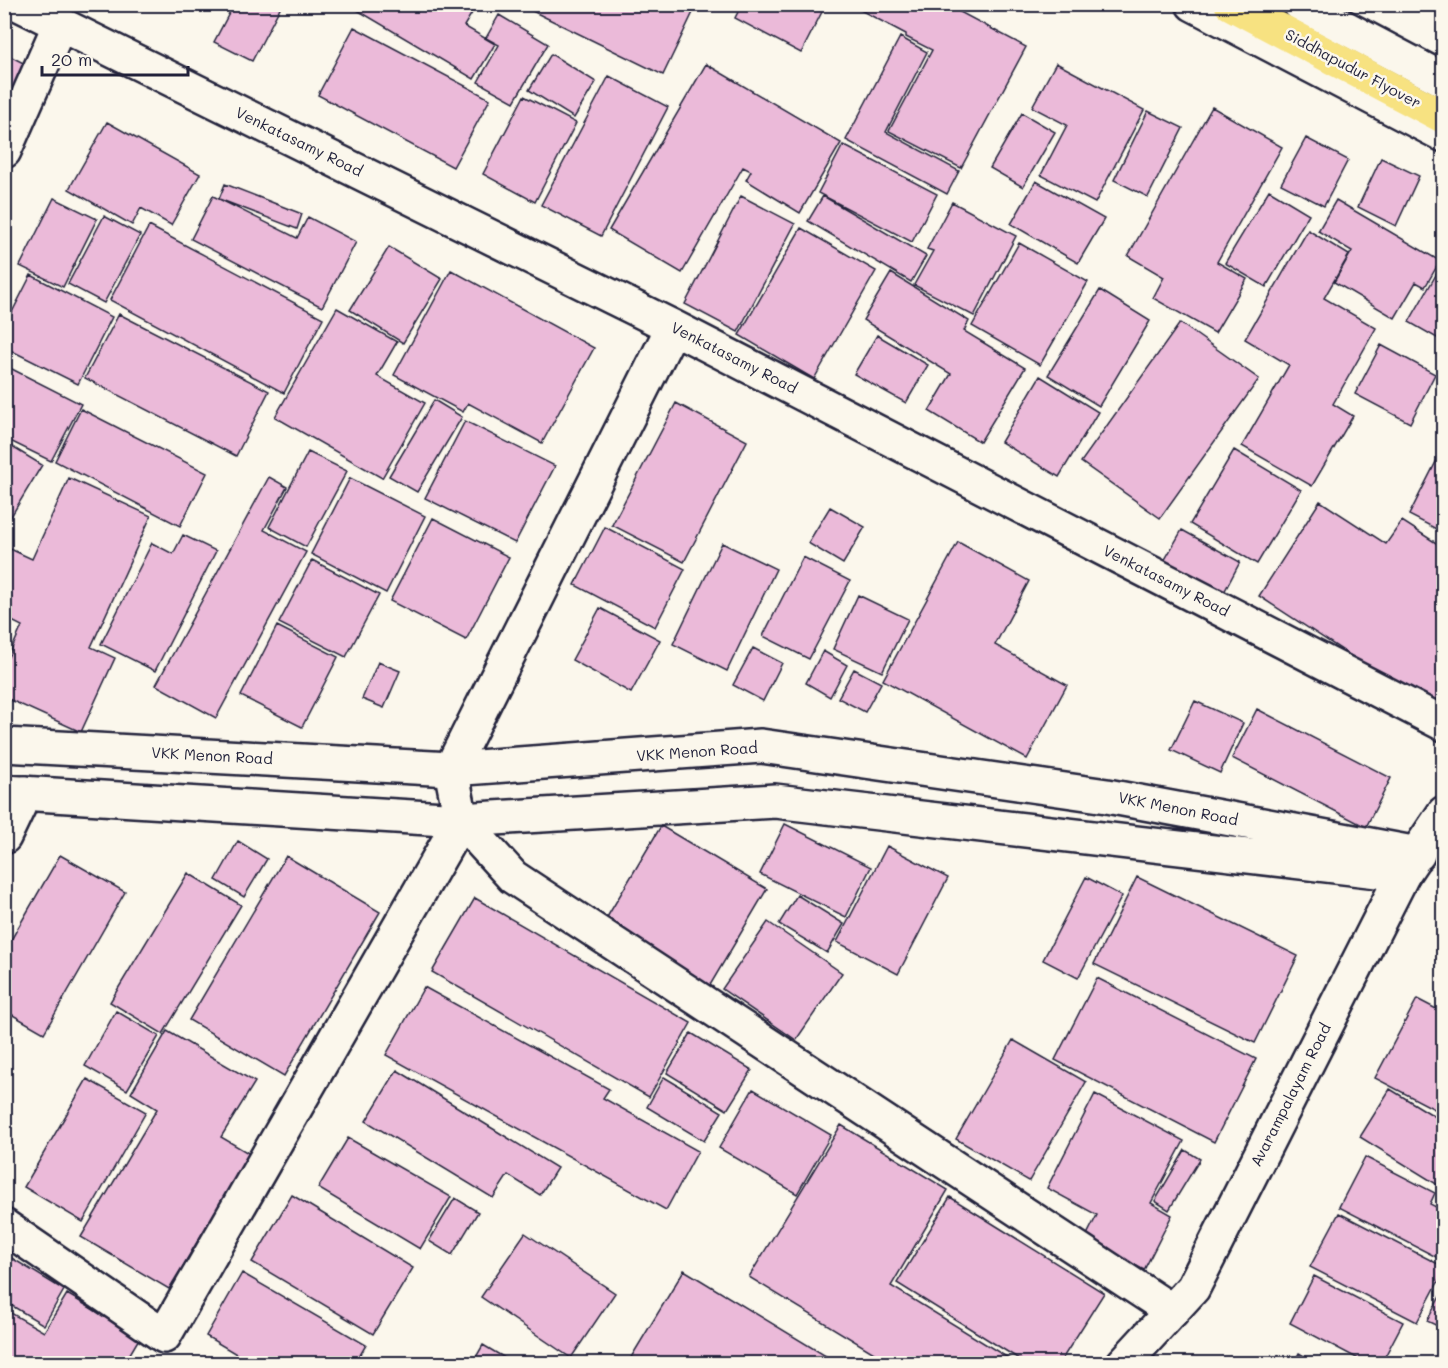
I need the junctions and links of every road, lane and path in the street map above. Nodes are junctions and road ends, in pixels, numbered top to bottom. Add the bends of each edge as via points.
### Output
1 (19, 4) edge
2 (1193, 4) edge
3 (1231, 4) edge
4 (1300, 4) edge
5 (60, 24) junction
6 (1443, 80) edge
7 (1443, 117) edge
8 (1443, 135) edge
9 (4, 151) edge
10 (673, 327) junction
11 (1443, 724) edge
12 (4, 745) edge
13 (451, 769) junction
14 (15, 792) edge
15 (1443, 813) edge
16 (461, 820) junction
17 (4, 837) edge
18 (1410, 864) junction
19 (4, 1226) edge
20 (1172, 1311) junction
21 (1123, 1364) edge

1 - 5 street, Venkatasamy Road
2 - 8 street
3 - 7 main road, Siddhapudur Flyover
4 - 6 street
5 - 9 street
5 - 10 street, Venkatasamy Road
10 - 11 street, Venkatasamy Road
10 - 13 street
12 - 13 street, VKK Menon Road
13 - 16 street
13 - 18 street, VKK Menon Road via 760,746 1107,796
14 - 16 street
14 - 17 street
15 - 18 street, Avarampalayam Road
16 - 18 street via 775,801
16 - 19 street via 164,1336
16 - 20 street via 513,877
18 - 20 street, Avarampalayam Road via 1193,1288
20 - 21 street, Avarampalayam Road

